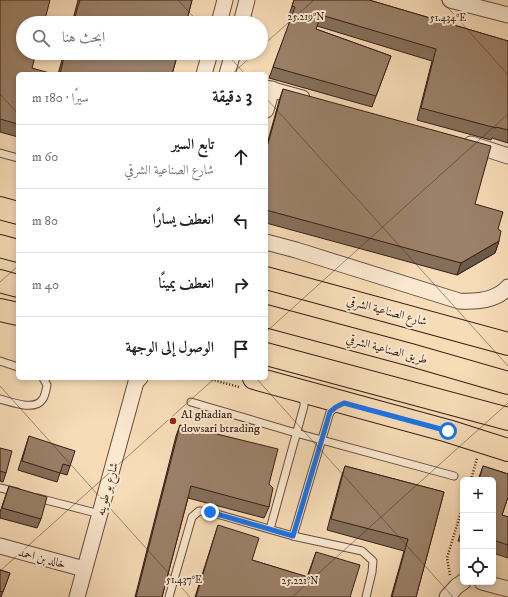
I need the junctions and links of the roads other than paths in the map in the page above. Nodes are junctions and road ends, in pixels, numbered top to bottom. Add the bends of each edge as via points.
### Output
1 (225, 0) edge
2 (247, 0) edge
3 (450, 0) edge
4 (508, 15) edge
5 (221, 16) edge
6 (243, 16) edge
7 (208, 60) edge
8 (231, 60) edge
9 (205, 72) edge
10 (228, 72) edge
11 (269, 89) edge
12 (318, 102) edge
13 (456, 140) edge
14 (0, 153) edge
15 (508, 156) edge
16 (16, 157) edge
17 (0, 208) edge
18 (16, 212) edge
19 (268, 243) edge
20 (0, 246) edge
21 (16, 250) edge
22 (268, 279) edge
23 (0, 281) edge
24 (16, 285) edge
25 (508, 287) edge
26 (0, 310) edge
27 (16, 314) edge
28 (268, 317) edge
29 (508, 344) edge
30 (268, 355) edge
31 (411, 355) junction
32 (0, 361) edge
33 (16, 366) edge
34 (508, 367) edge
35 (44, 380) edge
36 (137, 380) edge
37 (261, 380) edge
38 (508, 383) edge
39 (300, 391) junction
40 (0, 399) edge
41 (191, 402) dead end
42 (344, 403) junction
43 (501, 419) edge
44 (296, 433) junction
45 (322, 440) junction
46 (508, 450) edge
47 (454, 476) dead end
48 (0, 488) edge
49 (100, 514) junction
50 (270, 529) junction
51 (293, 536) junction
52 (0, 546) edge
53 (84, 569) junction
54 (493, 585) edge
55 (508, 589) edge
56 (77, 597) edge
57 (169, 597) edge
58 (366, 597) edge

1 - 5 street
2 - 6 street
3 - 4 street
7 - 9 street
8 - 10 street
11 - 12 street
13 - 15 street
14 - 16 lane
17 - 18 main road
19 - 25 street via 459,301 478,302 493,297
20 - 21 main road
22 - 29 main road, شارع الصناعية الشرقي
23 - 24 main road
26 - 27 main road
28 - 31 main road, طريق الصناعية الشرقي
30 - 43 main road
31 - 34 main road via 471,360
31 - 38 main road, طريق الصناعية الشرقي
32 - 33 lane
35 - 40 lane via 47,385 42,400 36,405 27,406
36 - 49 street, شارع بو طوينه
37 - 39 main road
39 - 42 main road
39 - 44 lane via 304,406
41 - 44 lane
42 - 45 lane via 330,412
42 - 46 main road
44 - 45 lane
44 - 50 lane
45 - 47 lane
45 - 51 lane
48 - 49 lane
49 - 53 street, شارع بو طوينه
50 - 51 lane
50 - 57 lane via 199,511 192,517
51 - 58 lane via 362,551 373,561
52 - 53 street, خالد بن احمد
53 - 56 street, شارع بو طوينه
54 - 55 street

